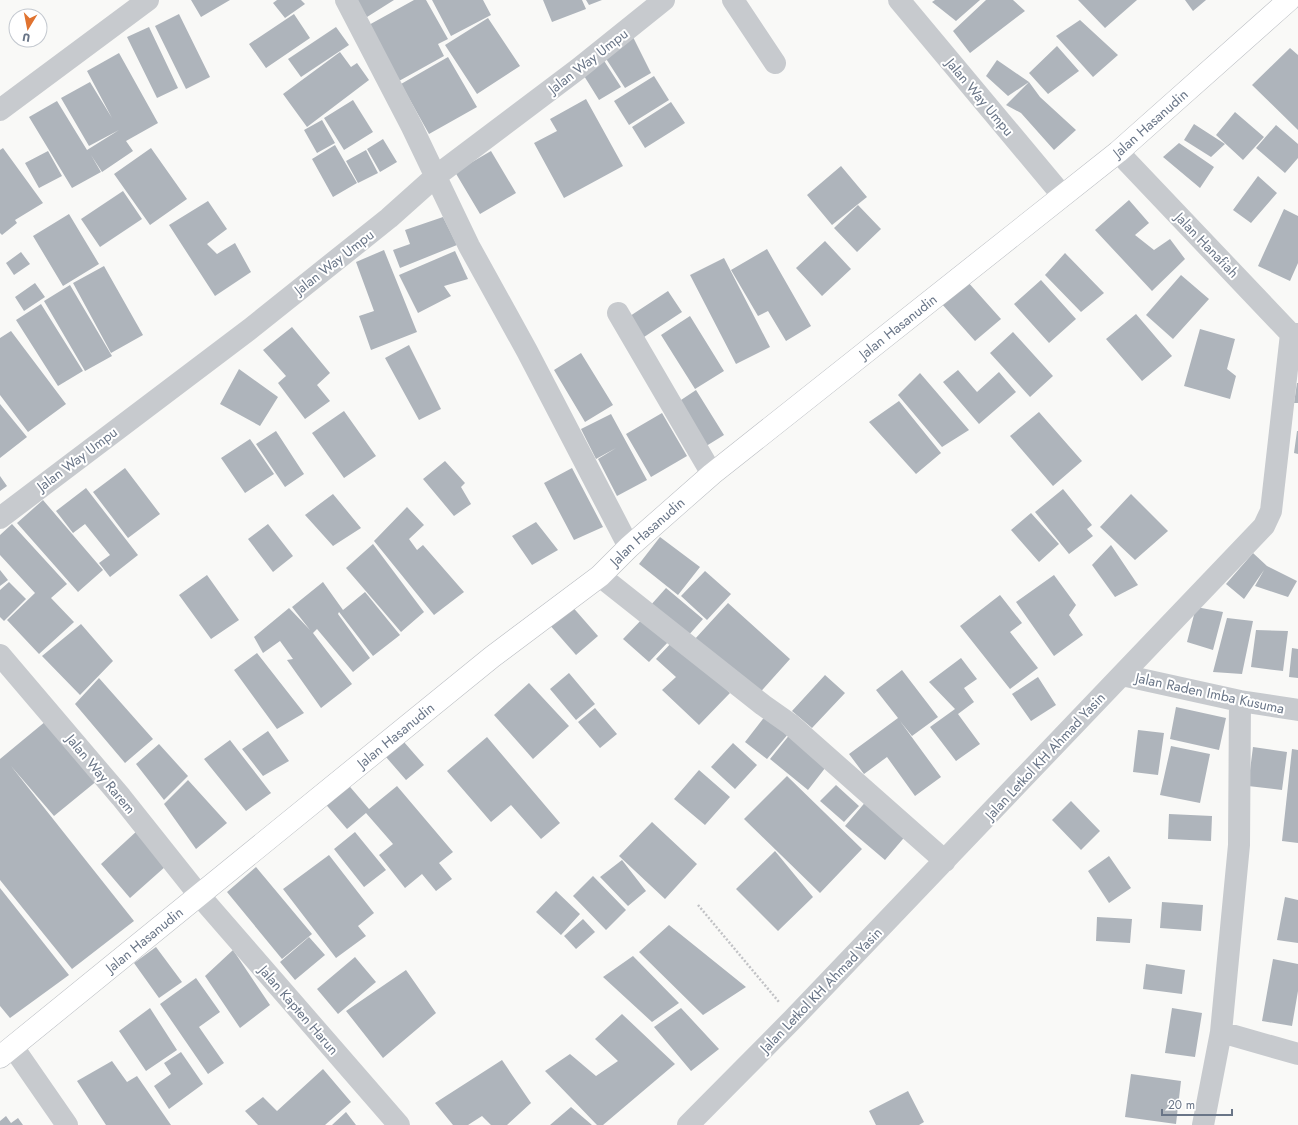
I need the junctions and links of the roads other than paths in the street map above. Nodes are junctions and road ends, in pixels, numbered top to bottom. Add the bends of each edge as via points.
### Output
1 (148, 0) edge
2 (346, 0) edge
3 (664, 0) edge
4 (734, 0) edge
5 (899, 0) edge
6 (1289, 0) edge
7 (775, 63) dead end
8 (0, 110) edge
9 (1118, 152) junction
10 (436, 176) junction
11 (1062, 195) junction
12 (618, 313) dead end
13 (1294, 334) edge
14 (712, 474) junction
15 (0, 518) edge
16 (629, 547) junction
17 (600, 576) junction
18 (0, 655) edge
19 (1122, 674) junction
20 (1240, 701) junction
21 (1298, 710) edge
22 (944, 860) junction
23 (199, 895) junction
24 (1221, 1032) junction
25 (6, 1052) edge
26 (1298, 1054) edge
27 (67, 1125) edge
28 (399, 1125) edge
29 (688, 1125) edge
30 (1203, 1125) edge

1 - 8 street
2 - 10 street
3 - 10 street, Jalan Way Umpu via 578,69
4 - 7 street
5 - 11 street, Jalan Way Umpu
6 - 9 main road, Jalan Hasanudin
9 - 11 main road, Jalan Hasanudin
9 - 13 street, Jalan Hanafiah
10 - 15 street, Jalan Way Umpu via 389,218 250,329
10 - 16 street via 469,246
11 - 14 main road, Jalan Hasanudin
12 - 14 street
13 - 19 street, Jalan Letkol KH Ahmad Yasin via 1271,511 1264,526
14 - 16 main road, Jalan Hasanudin
16 - 17 main road, Jalan Hasanudin
17 - 22 street via 790,724
17 - 23 main road, Jalan Hasanudin via 492,657
18 - 23 street, Jalan Way Rarem
19 - 20 street, Jalan Raden Imba Kusuma
19 - 22 street, Jalan Letkol KH Ahmad Yasin
20 - 21 street, Jalan Raden Imba Kusuma
20 - 24 street via 1239,845
22 - 29 street, Jalan Letkol KH Ahmad Yasin
23 - 25 main road, Jalan Hasanudin
23 - 28 street, Jalan Kapten Harun
24 - 26 street
24 - 30 street
25 - 27 street

